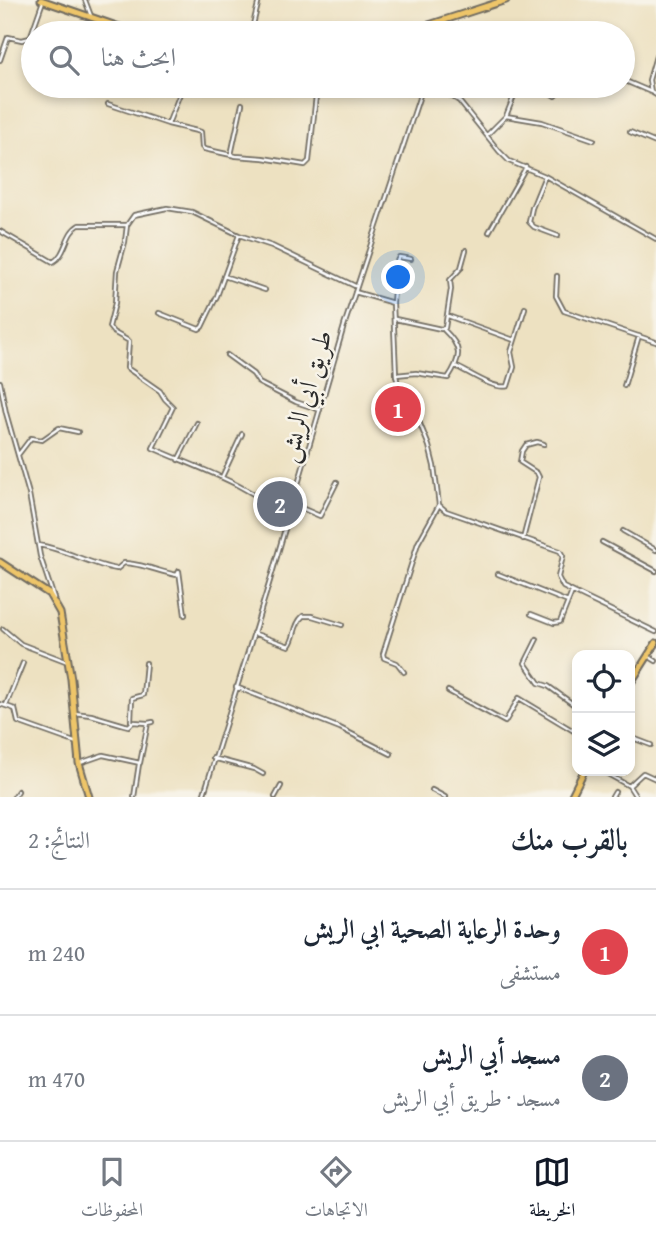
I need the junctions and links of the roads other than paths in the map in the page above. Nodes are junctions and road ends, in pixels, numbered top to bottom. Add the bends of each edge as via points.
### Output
1 (42, 0) edge
2 (85, 0) edge
3 (91, 0) edge
4 (259, 0) edge
5 (506, 0) edge
6 (89, 5) junction
7 (92, 19) junction
8 (35, 21) edge
9 (98, 21) edge
10 (254, 21) edge
11 (449, 21) edge
12 (21, 40) edge
13 (656, 56) edge
14 (0, 61) edge
15 (635, 85) edge
16 (651, 92) junction
17 (656, 95) edge
18 (178, 98) edge
19 (316, 98) edge
20 (418, 98) edge
21 (454, 98) edge
22 (461, 98) edge
23 (513, 98) edge
24 (459, 101) junction
25 (108, 104) dead end
26 (242, 104) dead end
27 (506, 116) junction
28 (168, 124) junction
29 (630, 132) dead end
30 (487, 136) junction
31 (594, 140) dead end
32 (656, 144) edge
33 (231, 155) junction
34 (526, 167) junction
35 (545, 176) junction
36 (127, 225) junction
37 (0, 231) edge
38 (489, 232) dead end
39 (239, 235) junction
40 (558, 236) dead end
41 (656, 239) edge
42 (466, 250) dead end
43 (411, 259) dead end
44 (224, 276) junction
45 (557, 276) dead end
46 (356, 287) junction
47 (265, 290) dead end
48 (355, 292) junction
49 (393, 303) junction
50 (525, 308) dead end
51 (159, 313) dead end
52 (448, 316) junction
53 (395, 319) junction
54 (443, 329) junction
55 (639, 336) junction
56 (514, 340) junction
57 (656, 342) edge
58 (227, 355) dead end
59 (455, 366) junction
60 (396, 375) junction
61 (0, 382) edge
62 (624, 386) dead end
63 (320, 410) junction
64 (6, 413) junction
65 (0, 414) edge
66 (197, 423) dead end
67 (78, 432) dead end
68 (242, 434) dead end
69 (544, 444) dead end
70 (18, 455) junction
71 (178, 460) junction
72 (222, 477) junction
73 (337, 481) dead end
74 (292, 504) junction
75 (439, 505) junction
76 (288, 520) junction
77 (623, 531) dead end
78 (523, 539) junction
79 (602, 542) dead end
80 (38, 545) junction
81 (656, 550) edge
82 (0, 562) edge
83 (656, 571) edge
84 (498, 574) dead end
85 (48, 579) junction
86 (40, 587) junction
87 (572, 592) junction
88 (55, 601) junction
89 (568, 602) junction
90 (531, 614) dead end
91 (185, 615) dead end
92 (342, 625) dead end
93 (3, 629) dead end
94 (656, 632) edge
95 (253, 633) junction
96 (537, 639) dead end
97 (656, 643) edge
98 (648, 656) junction
99 (656, 661) edge
100 (68, 662) junction
101 (23, 663) dead end
102 (146, 663) dead end
103 (404, 671) dead end
104 (635, 676) edge
105 (236, 687) junction
106 (448, 691) dead end
107 (0, 704) edge
108 (572, 704) edge
109 (6, 705) junction
110 (74, 713) junction
111 (131, 723) junction
112 (572, 730) edge
113 (635, 739) edge
114 (77, 743) junction
115 (651, 745) dead end
116 (391, 754) dead end
117 (213, 758) junction
118 (79, 763) junction
119 (139, 764) junction
120 (263, 774) dead end
121 (582, 776) edge
122 (611, 776) edge
123 (656, 779) edge
124 (281, 786) dead end
125 (629, 786) junction
126 (432, 790) dead end
127 (18, 791) dead end
128 (615, 792) dead end
129 (14, 797) edge
130 (89, 797) edge
131 (134, 797) edge
132 (202, 797) edge
133 (275, 797) edge
134 (445, 797) edge
135 (571, 797) edge
136 (612, 797) edge
137 (636, 797) edge

1 - 7 main road
1 - 8 street
2 - 6 street
3 - 6 street
4 - 10 street
5 - 11 main road
6 - 7 street
7 - 9 main road
12 - 14 street via 8,37
13 - 16 street via 649,80
15 - 16 street
16 - 17 street
18 - 28 street
19 - 33 street via 308,164
20 - 46 street, طريق أبي الريش
21 - 24 street
22 - 24 street
23 - 27 street
24 - 30 street
25 - 28 street
26 - 33 street
27 - 30 street
27 - 31 street via 542,122
28 - 33 street via 201,132 202,148
29 - 32 street
30 - 34 street via 509,161
34 - 35 street
34 - 38 street
35 - 40 street via 529,222
35 - 41 street
36 - 37 street via 79,225 53,262
36 - 39 street via 137,214 175,208
36 - 71 street via 109,327 129,341 127,368 160,391 173,407 153,448
39 - 44 street
39 - 46 street
42 - 52 street via 461,268 450,280
43 - 49 street via 397,259
44 - 47 street
44 - 51 street via 200,329
45 - 55 street via 556,296 564,311
46 - 48 street, طريق أبي الريش
48 - 49 street
48 - 63 street, طريق أبي الريش
49 - 53 street
50 - 56 street
52 - 54 street
52 - 56 street
53 - 54 street
53 - 60 street
54 - 59 street via 457,344
55 - 57 street
55 - 62 street
56 - 59 street via 513,372 506,388
58 - 63 street via 259,383
59 - 60 street via 446,379 416,373
60 - 75 street via 429,446
61 - 64 street
63 - 74 street, طريق أبي الريش
64 - 65 street
64 - 70 street
66 - 71 street
67 - 70 street via 59,428 42,440 31,438
68 - 72 street
69 - 78 street via 526,445 520,458 539,477
70 - 80 street
71 - 72 street
72 - 76 street via 265,500
73 - 74 street via 320,516
74 - 76 street, طريق أبي الريش
75 - 78 street
75 - 103 street via 418,543 383,654
76 - 95 street, طريق أبي الريش
77 - 81 street
78 - 87 street via 562,553 559,581
79 - 83 street
80 - 85 street
80 - 91 street via 107,568 133,563 177,575 179,570
82 - 86 main road
84 - 89 street
85 - 86 street
85 - 88 street
86 - 88 main road
87 - 89 street
87 - 94 street
88 - 100 main road
89 - 90 street via 560,622
92 - 95 street via 303,616 289,646
93 - 100 street via 21,644
95 - 105 street, طريق أبي الريش
96 - 108 street via 525,663 539,683
97 - 98 main road
98 - 99 street
98 - 104 main road
100 - 110 main road
101 - 109 street
102 - 111 street via 143,695 132,698
105 - 116 street via 340,728
105 - 117 street, طريق أبي الريش
106 - 112 street via 505,722 519,698
107 - 109 street
109 - 114 street via 15,709 18,722
110 - 111 street
110 - 114 main road
111 - 119 street via 151,722
113 - 115 street
114 - 118 main road
117 - 120 street
117 - 132 street, طريق أبي الريش
118 - 119 street via 103,755
118 - 130 main road
119 - 131 street
121 - 135 main road
122 - 125 street
123 - 125 street via 643,773
124 - 133 street
125 - 137 street
126 - 134 street
127 - 129 street
128 - 136 street

